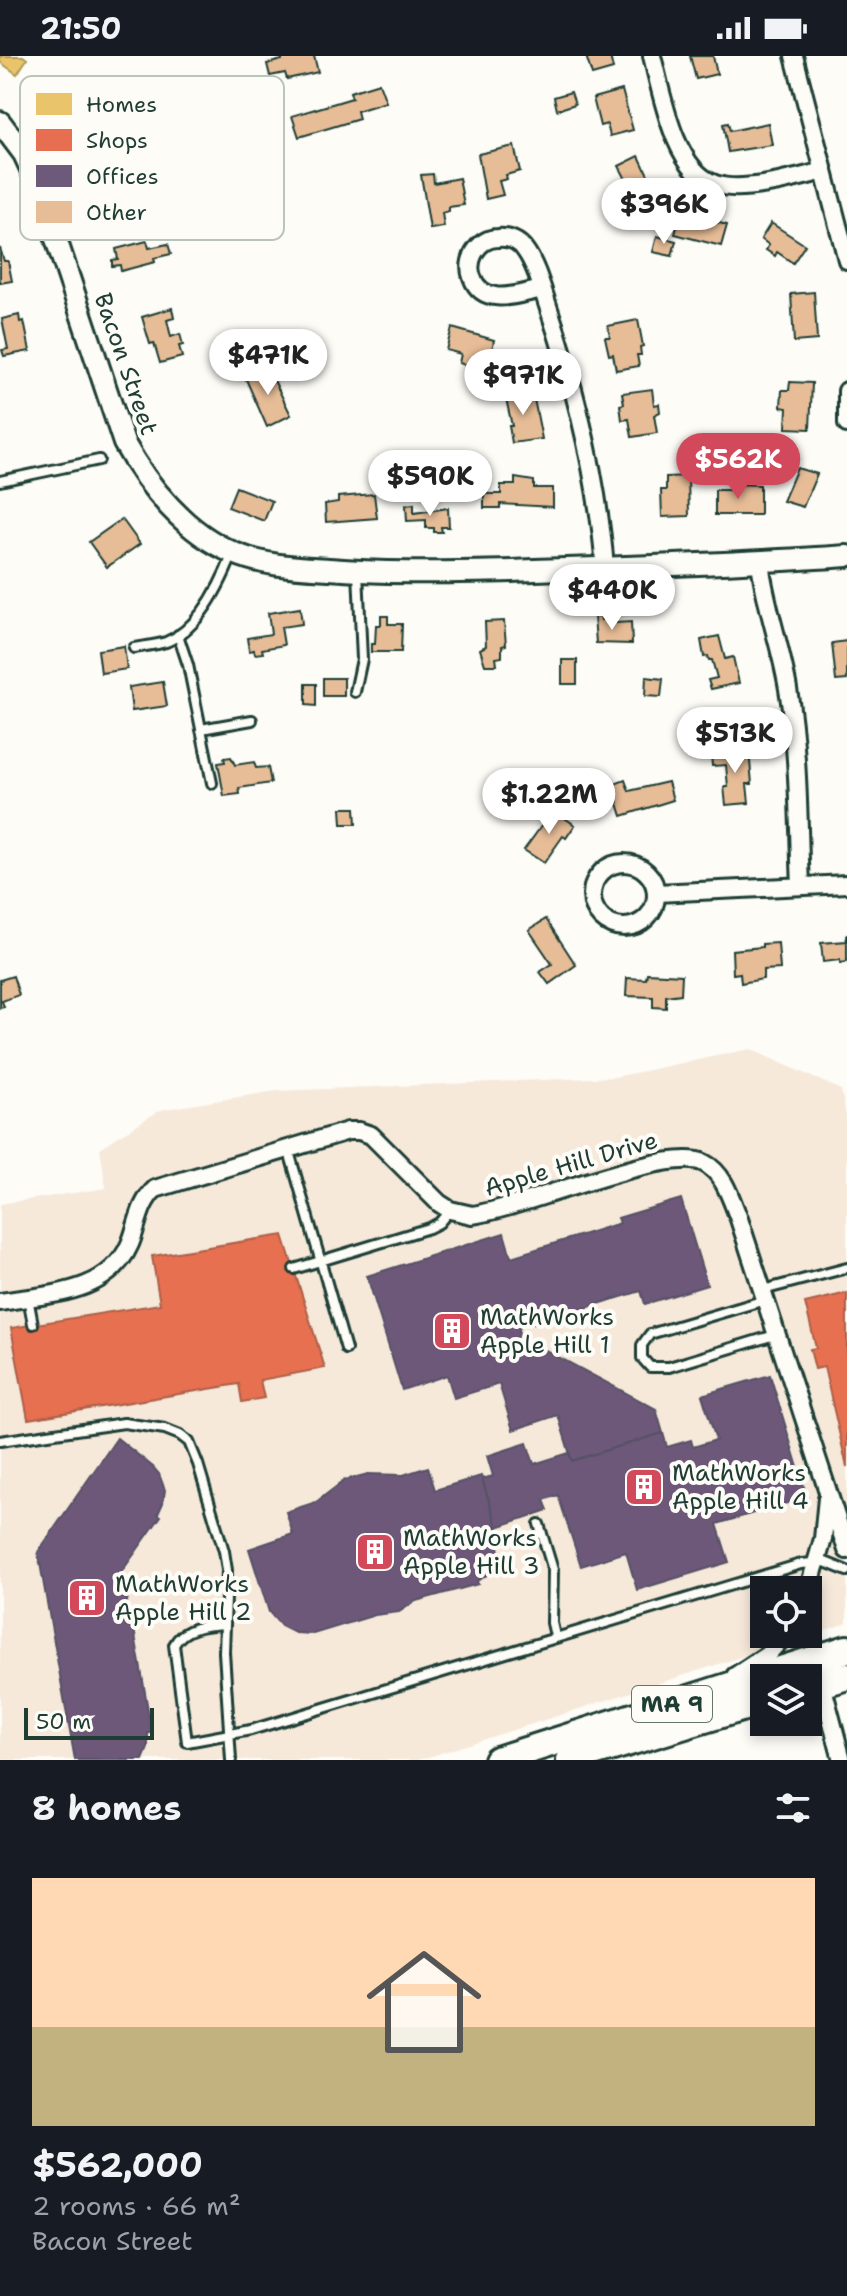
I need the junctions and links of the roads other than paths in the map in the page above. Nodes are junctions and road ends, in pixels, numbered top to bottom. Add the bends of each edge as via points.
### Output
1 (652, 56) edge
2 (794, 56) edge
3 (0, 122) edge
4 (20, 149) edge
5 (824, 171) junction
6 (56, 240) edge
7 (847, 260) edge
8 (542, 289) junction
9 (847, 391) edge
10 (847, 424) edge
11 (99, 460) dead end
12 (0, 481) edge
13 (233, 553) junction
14 (847, 556) edge
15 (760, 562) junction
16 (605, 568) junction
17 (358, 571) junction
18 (178, 635) junction
19 (134, 648) dead end
20 (355, 692) dead end
21 (252, 720) dead end
22 (201, 729) junction
23 (212, 783) dead end
24 (847, 884) edge
25 (801, 886) junction
26 (656, 893) dead end
27 (288, 1148) junction
28 (450, 1210) junction
29 (321, 1261) junction
30 (847, 1268) edge
31 (294, 1269) dead end
32 (764, 1295) junction
33 (28, 1297) junction
34 (0, 1302) edge
35 (33, 1324) dead end
36 (778, 1334) junction
37 (346, 1349) dead end
38 (0, 1441) edge
39 (827, 1493) junction
40 (539, 1524) dead end
41 (847, 1550) edge
42 (817, 1562) junction
43 (847, 1571) edge
44 (813, 1576) edge
45 (225, 1624) junction
46 (555, 1636) junction
47 (773, 1648) edge
48 (847, 1649) edge
49 (826, 1683) edge
50 (703, 1694) junction
51 (750, 1706) edge
52 (229, 1735) junction
53 (843, 1750) edge
54 (231, 1760) edge
55 (497, 1760) edge
56 (570, 1760) edge

1 - 5 street via 682,154 701,177 738,187
2 - 5 street
3 - 4 street, Bacon Street
5 - 7 street
6 - 13 street, Bacon Street via 129,453 180,516
8 - 8 street via 506,297 485,293 472,276 472,257 491,239 511,239 527,252
8 - 16 street via 588,456
9 - 10 street
11 - 12 lane
13 - 17 street, Bacon Street via 275,564
13 - 18 lane via 212,596
14 - 15 street, Bacon Street
15 - 16 street, Bacon Street
15 - 25 street via 791,711
16 - 17 street, Bacon Street
17 - 20 lane via 362,659
18 - 19 lane
18 - 22 lane
21 - 22 lane
22 - 23 lane
24 - 25 street
25 - 26 street
27 - 28 street via 348,1131 371,1135
27 - 29 lane
27 - 33 street via 155,1189 141,1206 126,1252 108,1274 80,1288
28 - 29 lane via 429,1228
28 - 32 street, Apple Hill Drive via 483,1214 651,1164 701,1161 730,1195
29 - 31 lane
29 - 37 lane
30 - 32 lane
32 - 36 street, Apple Hill Drive
32 - 36 lane via 650,1334 642,1345 642,1358 650,1367 669,1367
33 - 34 street
33 - 35 lane
36 - 39 street, Apple Hill Drive
38 - 45 lane via 124,1423 180,1435 195,1452 224,1551
39 - 41 street, Apple Hill Drive
39 - 42 street, Apple Hill Drive
40 - 46 lane via 553,1570
42 - 43 lane
42 - 44 street, Apple Hill Drive
42 - 46 lane
45 - 52 lane
45 - 52 lane via 186,1632 174,1653 187,1742
46 - 52 lane
47 - 50 street
48 - 50 highway, MA 9
49 - 53 street
50 - 55 highway, MA 9
51 - 56 highway, MA 9
52 - 54 lane

